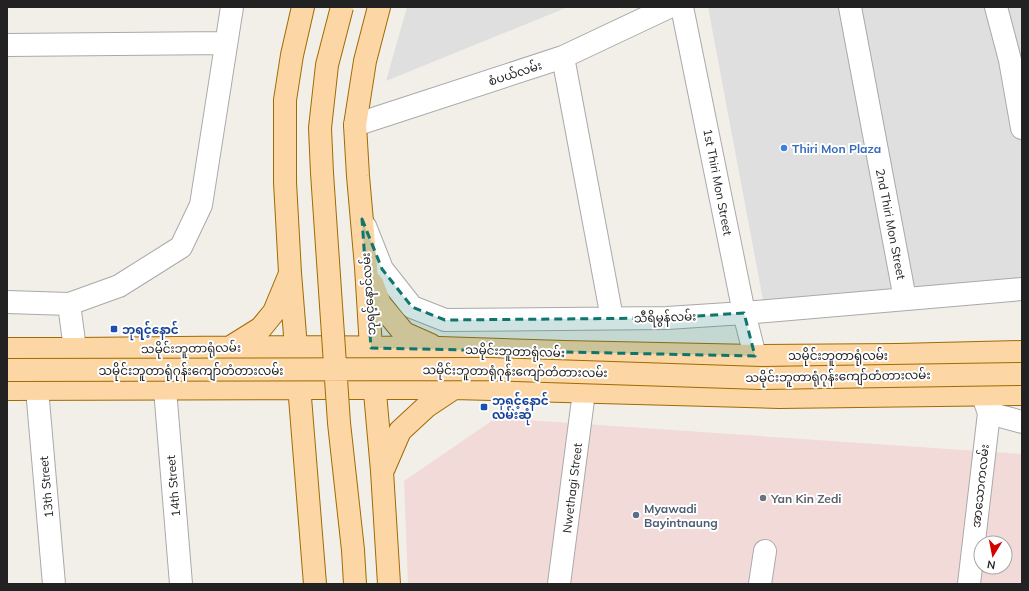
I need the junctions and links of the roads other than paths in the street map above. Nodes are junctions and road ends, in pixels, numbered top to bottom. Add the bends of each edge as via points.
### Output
1 (232, 7) edge
2 (303, 7) edge
3 (342, 7) edge
4 (379, 7) edge
5 (668, 7) edge
6 (682, 7) edge
7 (850, 7) edge
8 (996, 7) edge
9 (226, 43) junction
10 (7, 45) edge
11 (563, 58) junction
12 (1016, 59) edge
13 (355, 125) junction
14 (1022, 128) edge
15 (362, 219) junction
16 (366, 267) junction
17 (290, 273) junction
18 (1022, 289) edge
19 (905, 299) junction
20 (7, 302) edge
21 (70, 304) junction
22 (744, 313) junction
23 (612, 318) junction
24 (296, 347) junction
25 (229, 348) junction
26 (371, 348) junction
27 (439, 348) junction
28 (7, 349) edge
29 (75, 350) junction
30 (1022, 352) edge
31 (755, 356) junction
32 (7, 370) edge
33 (1022, 374) edge
34 (299, 388) junction
35 (375, 388) junction
36 (454, 388) junction
37 (7, 389) edge
38 (37, 389) junction
39 (165, 389) junction
40 (584, 392) junction
41 (1022, 394) edge
42 (985, 404) junction
43 (1022, 422) edge
44 (382, 471) junction
45 (765, 551) dead end
46 (54, 584) edge
47 (181, 584) edge
48 (316, 584) edge
49 (355, 584) edge
50 (389, 584) edge
51 (559, 584) edge
52 (760, 584) edge
53 (969, 584) edge

1 - 9 street
2 - 17 main road via 285,100 285,182
3 - 49 main road, bridge via 327,65 320,128 339,423
4 - 13 main road, ဘုရင့်နောင်လမ်း via 365,61
5 - 11 street, စံပယ်လမ်း
6 - 22 street, 1st Thiri Mon Street
7 - 19 street, 2nd Thiri Mon Street
8 - 12 street
9 - 10 street
9 - 21 street via 201,205 181,247 120,286
11 - 13 street, စံပယ်လမ်း
11 - 23 street
12 - 14 street
13 - 15 main road, ဘုရင့်နောင်လမ်း
15 - 16 main road, ဘုရင့်နောင်လမ်း
15 - 23 street, သီရိမွန်လမ်း via 382,269 412,307 445,320
16 - 26 main road, ဘုရင့်နောင်လမ်း
16 - 27 main road via 380,304 404,333
17 - 24 main road
17 - 25 main road via 274,312 261,328
18 - 19 street, သီရိမွန်လမ်း
19 - 22 street, သီရိမွန်လမ်း
20 - 21 street
21 - 29 street
22 - 23 street, သီရိမွန်လမ်း via 667,318
22 - 31 street, 1st Thiri Mon Street
24 - 25 main road, သမိုင်းဘူတာရုံလမ်း
24 - 26 main road, သမိုင်းဘူတာရုံလမ်း
24 - 34 main road
25 - 29 main road, သမိုင်းဘူတာရုံလမ်း
26 - 27 main road, သမိုင်းဘူတာရုံလမ်း
26 - 35 main road, ဘုရင့်နောင်လမ်း
27 - 31 main road, သမိုင်းဘူတာရုံလမ်း
28 - 29 main road, သမိုင်းဘူတာရုံလမ်း
30 - 31 main road, သမိုင်းဘူတာရုံလမ်း
32 - 33 main road, သမိုင်းဘူတာရုံဂုန်းကျော်တံတားလမ်း, bridge via 489,369 761,378
34 - 35 main road
34 - 39 main road
34 - 48 main road
35 - 36 main road
35 - 44 main road, ဘုရင့်နောင်လမ်း
36 - 40 main road
36 - 44 main road via 427,406 400,431
37 - 38 main road
38 - 39 main road
38 - 46 street, 13th Street
39 - 47 street, 14th Street
40 - 42 main road
40 - 51 street, Nwethagi Street
41 - 42 main road
42 - 43 street
42 - 53 street, အာသောကလမ်း
44 - 50 main road, ဘုရင့်နောင်လမ်း
45 - 52 street

